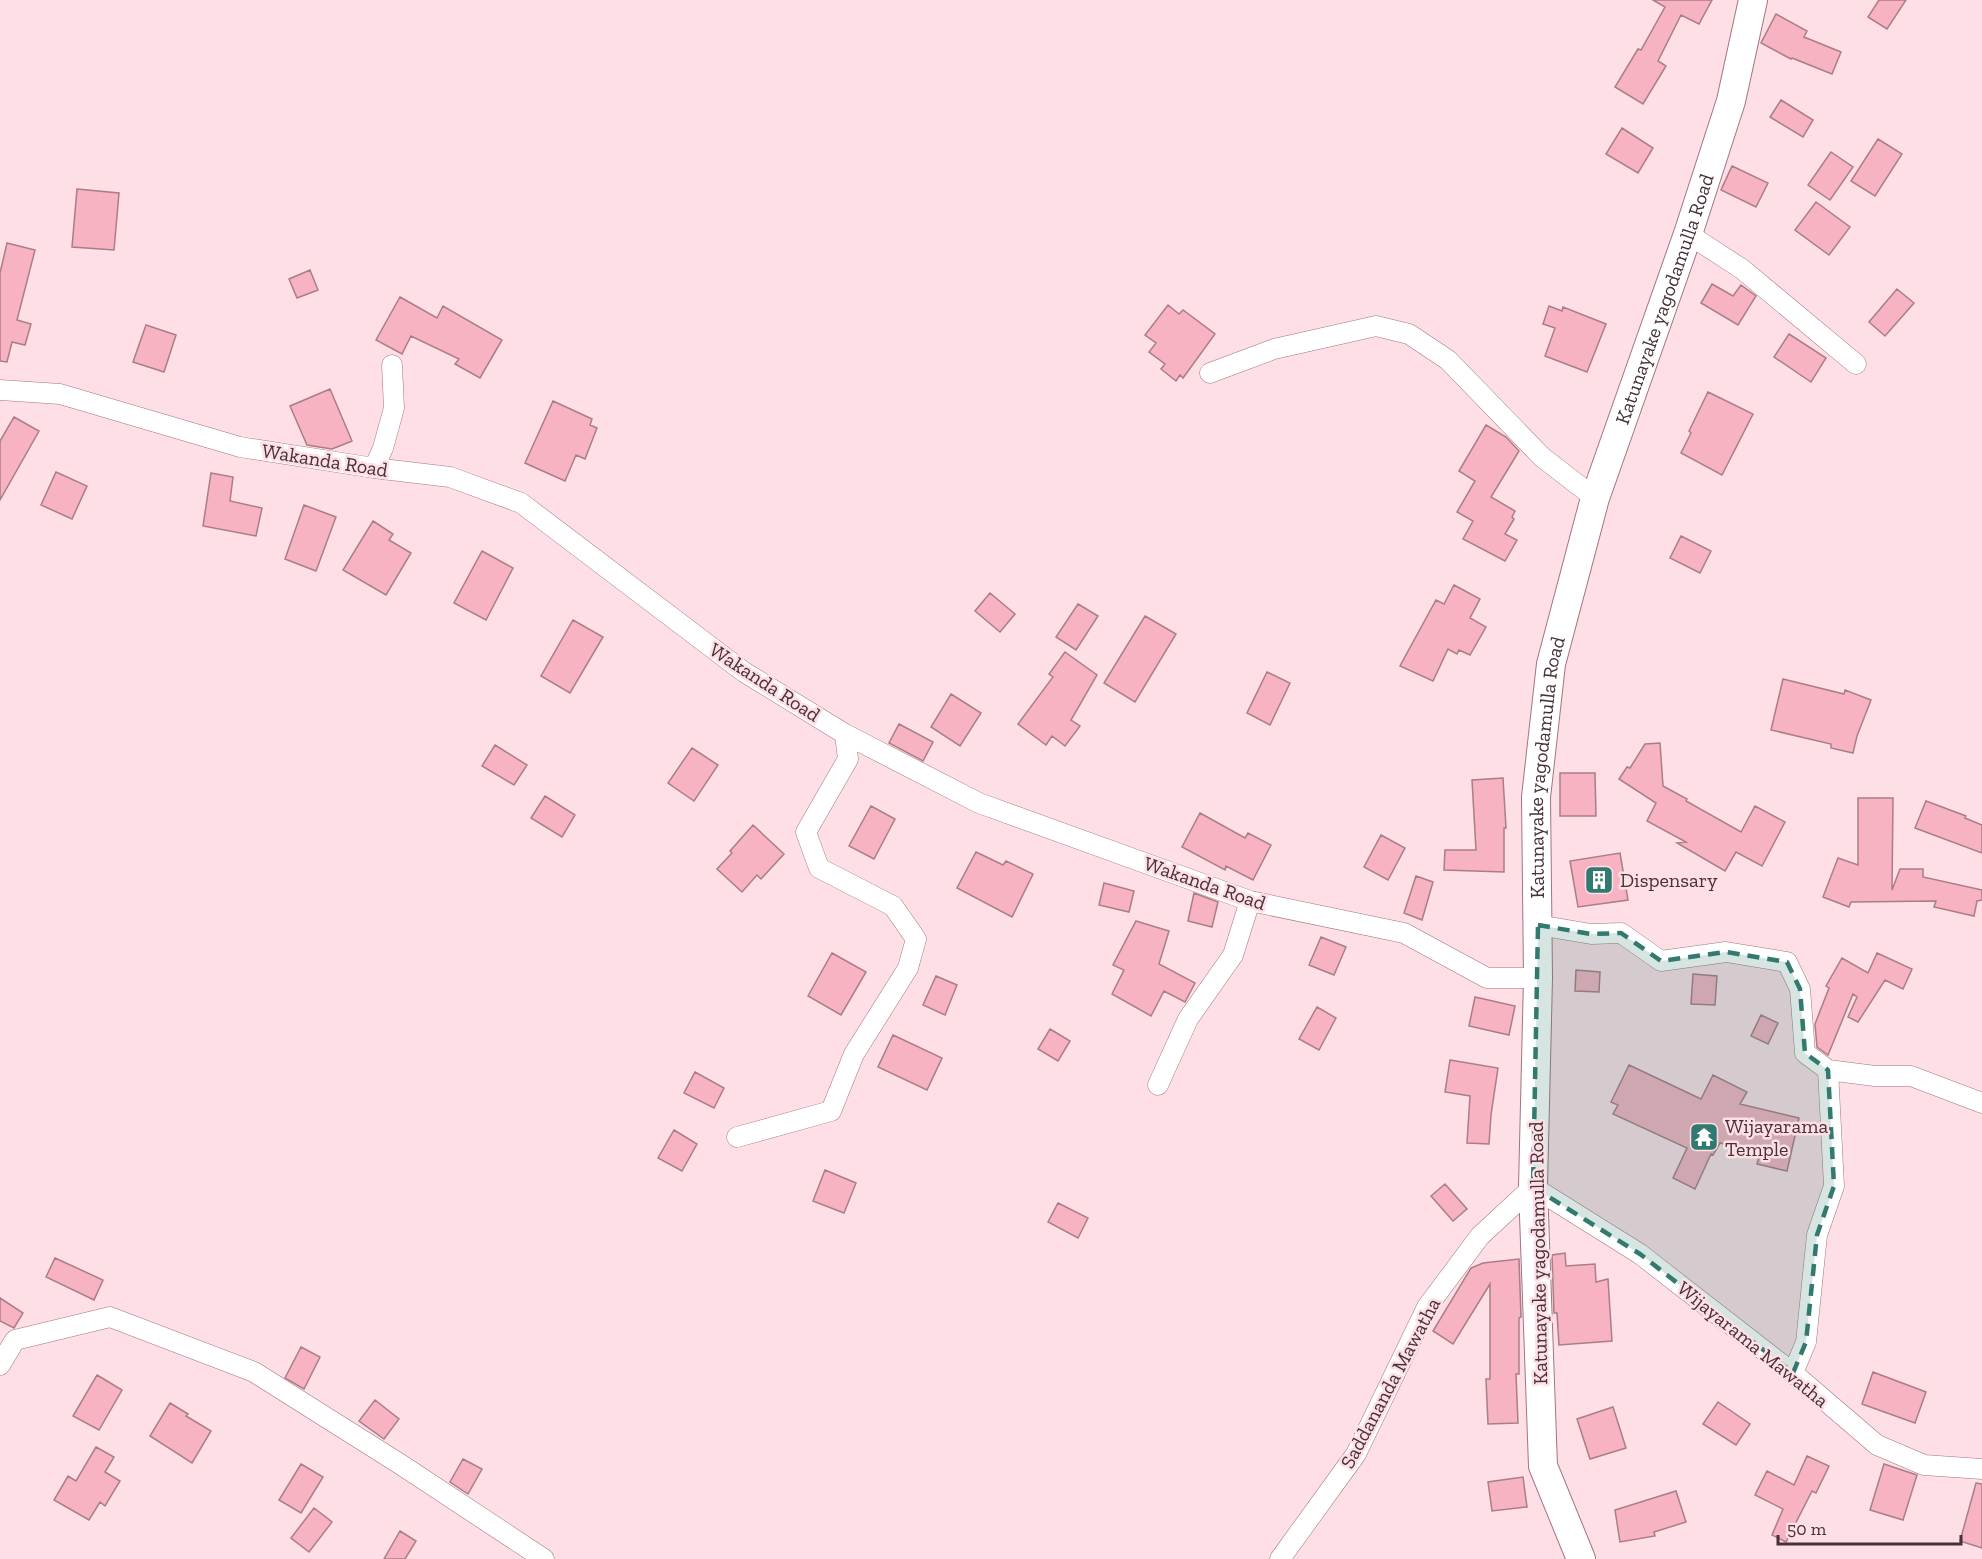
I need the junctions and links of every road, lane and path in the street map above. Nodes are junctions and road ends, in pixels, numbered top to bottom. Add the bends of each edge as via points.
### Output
1 (1753, 0) edge
2 (1688, 234) junction
3 (1856, 364) dead end
4 (392, 365) dead end
5 (1210, 373) dead end
6 (0, 390) edge
7 (374, 468) junction
8 (1595, 498) junction
9 (845, 734) junction
10 (1250, 901) junction
11 (1538, 925) junction
12 (1538, 978) junction
13 (1825, 1067) junction
14 (1158, 1085) dead end
15 (1982, 1103) edge
16 (737, 1137) dead end
17 (1533, 1187) junction
18 (0, 1365) edge
19 (1793, 1373) junction
20 (1982, 1469) edge
21 (544, 1559) edge
22 (1280, 1559) edge
23 (1581, 1559) edge

1 - 2 main road, Katunayake yagodamulla Road via 1731,101
2 - 3 street via 1742,268
2 - 8 main road, Katunayake yagodamulla Road
4 - 7 street via 394,408
5 - 8 street via 1274,349 1376,326 1409,334 1448,360 1542,456
6 - 7 street, Wakanda Road via 60,394 240,447
7 - 9 street, Wakanda Road via 450,477 521,503 744,672
8 - 11 main road, Katunayake yagodamulla Road via 1551,664 1536,797
9 - 10 street, Wakanda Road via 979,803
9 - 16 street via 848,759 806,832 819,868 893,906 916,939 908,968 854,1054 831,1112
10 - 12 street, Wakanda Road via 1404,933 1487,978
10 - 14 street via 1233,955 1188,1019
11 - 12 main road, Katunayake yagodamulla Road
11 - 13 street via 1591,934 1621,933 1661,961 1726,952 1787,962 1800,989 1805,1053
12 - 17 main road, Katunayake yagodamulla Road
13 - 15 street via 1875,1076 1911,1076
13 - 19 street via 1834,1186 1817,1235 1806,1342
17 - 19 street, Wijayarama Mawatha via 1640,1254
17 - 22 street, Saddananda Mawatha via 1480,1236 1427,1307 1356,1454
17 - 23 main road, Katunayake yagodamulla Road via 1543,1466
18 - 21 street via 15,1340 110,1317 254,1372
19 - 20 street, Wijayarama Mawatha via 1877,1445 1924,1465

